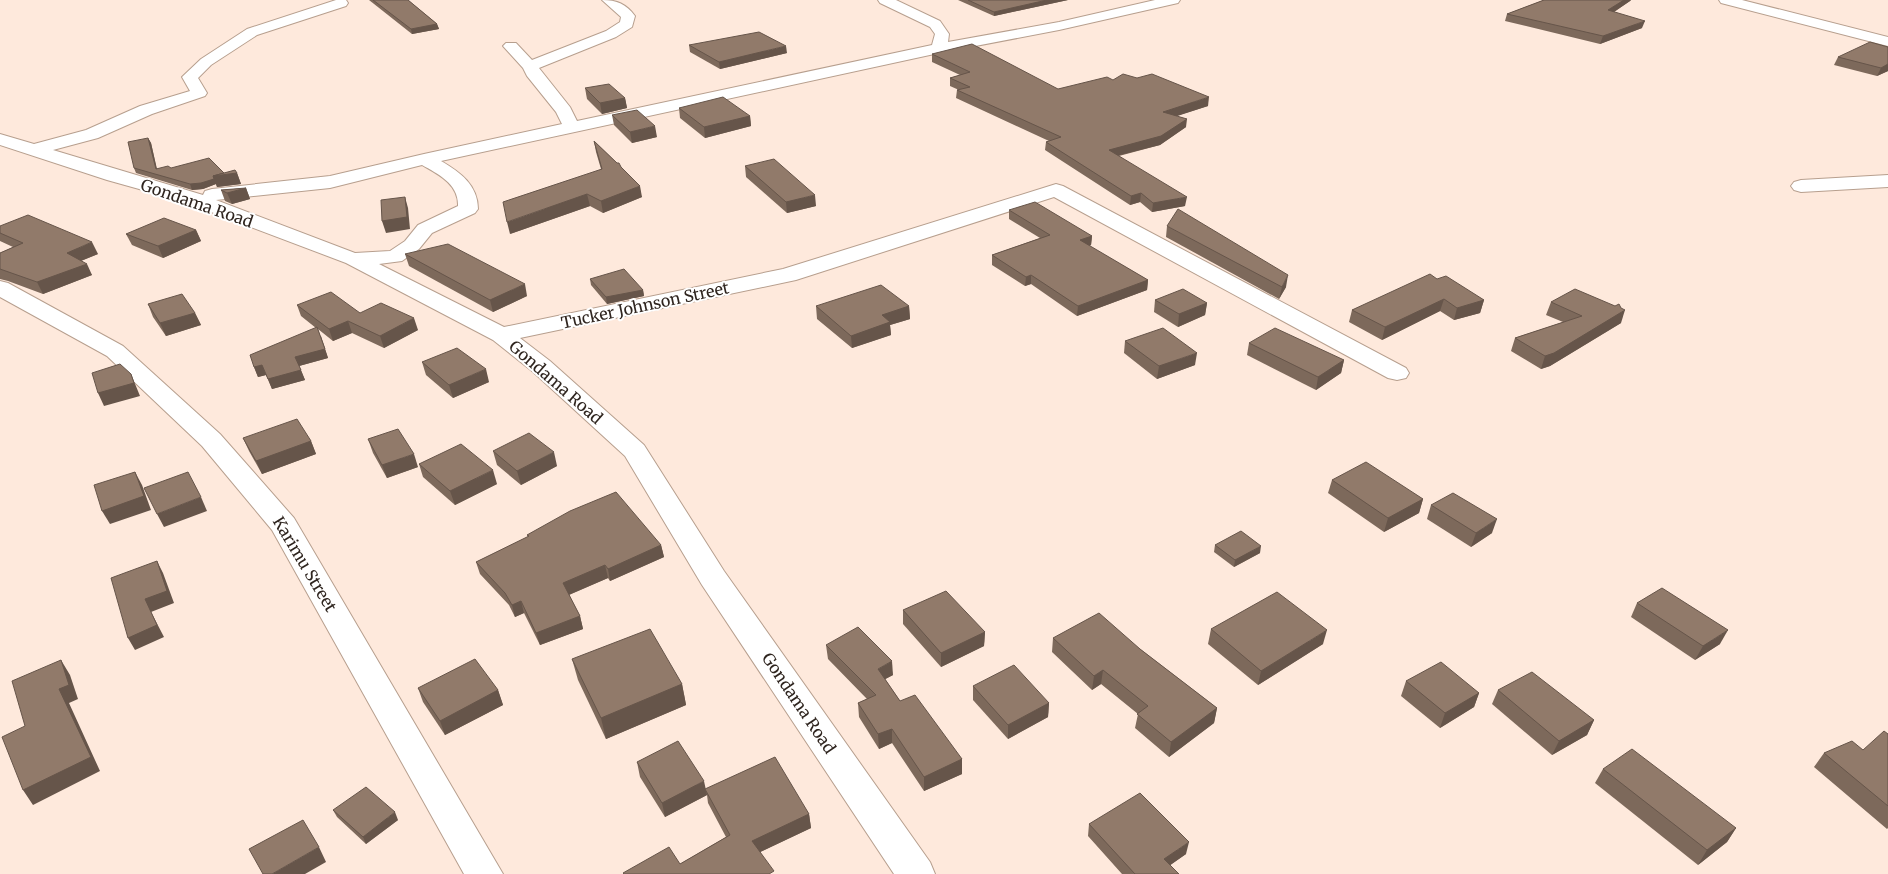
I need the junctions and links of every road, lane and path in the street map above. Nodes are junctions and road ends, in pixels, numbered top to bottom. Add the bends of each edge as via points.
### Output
1 (609, 0) edge
2 (886, 0) edge
3 (1173, 0) edge
4 (1726, 0) edge
5 (342, 4) dead end
6 (1888, 42) edge
7 (511, 46) dead end
8 (939, 48) junction
9 (530, 66) junction
10 (572, 127) junction
11 (0, 139) edge
12 (34, 150) junction
13 (424, 159) junction
14 (1888, 182) edge
15 (1801, 186) dead end
16 (189, 197) junction
17 (354, 259) junction
18 (0, 288) edge
19 (501, 335) junction
20 (1397, 373) dead end
21 (484, 874) edge
22 (916, 874) edge

1 - 9 street via 628,16 627,24 611,34
2 - 8 street via 936,24 942,34
3 - 8 street via 1059,26
4 - 6 street
5 - 12 street via 252,32 190,76 199,93 146,110 92,134
7 - 9 street
8 - 10 street
9 - 10 street
10 - 13 street
11 - 12 street, Gondama Road
12 - 16 street, Gondama Road
13 - 16 street via 330,182
13 - 17 street via 456,178 466,193 468,209 425,229 412,245 395,257
14 - 15 street
16 - 17 street, Gondama Road
17 - 19 street, Gondama Road
18 - 21 street, Karimu Street via 116,351 211,440 284,525
19 - 20 street, Tucker Johnson Street via 788,275 1056,190
19 - 22 street, Gondama Road via 541,366 635,451 713,578

